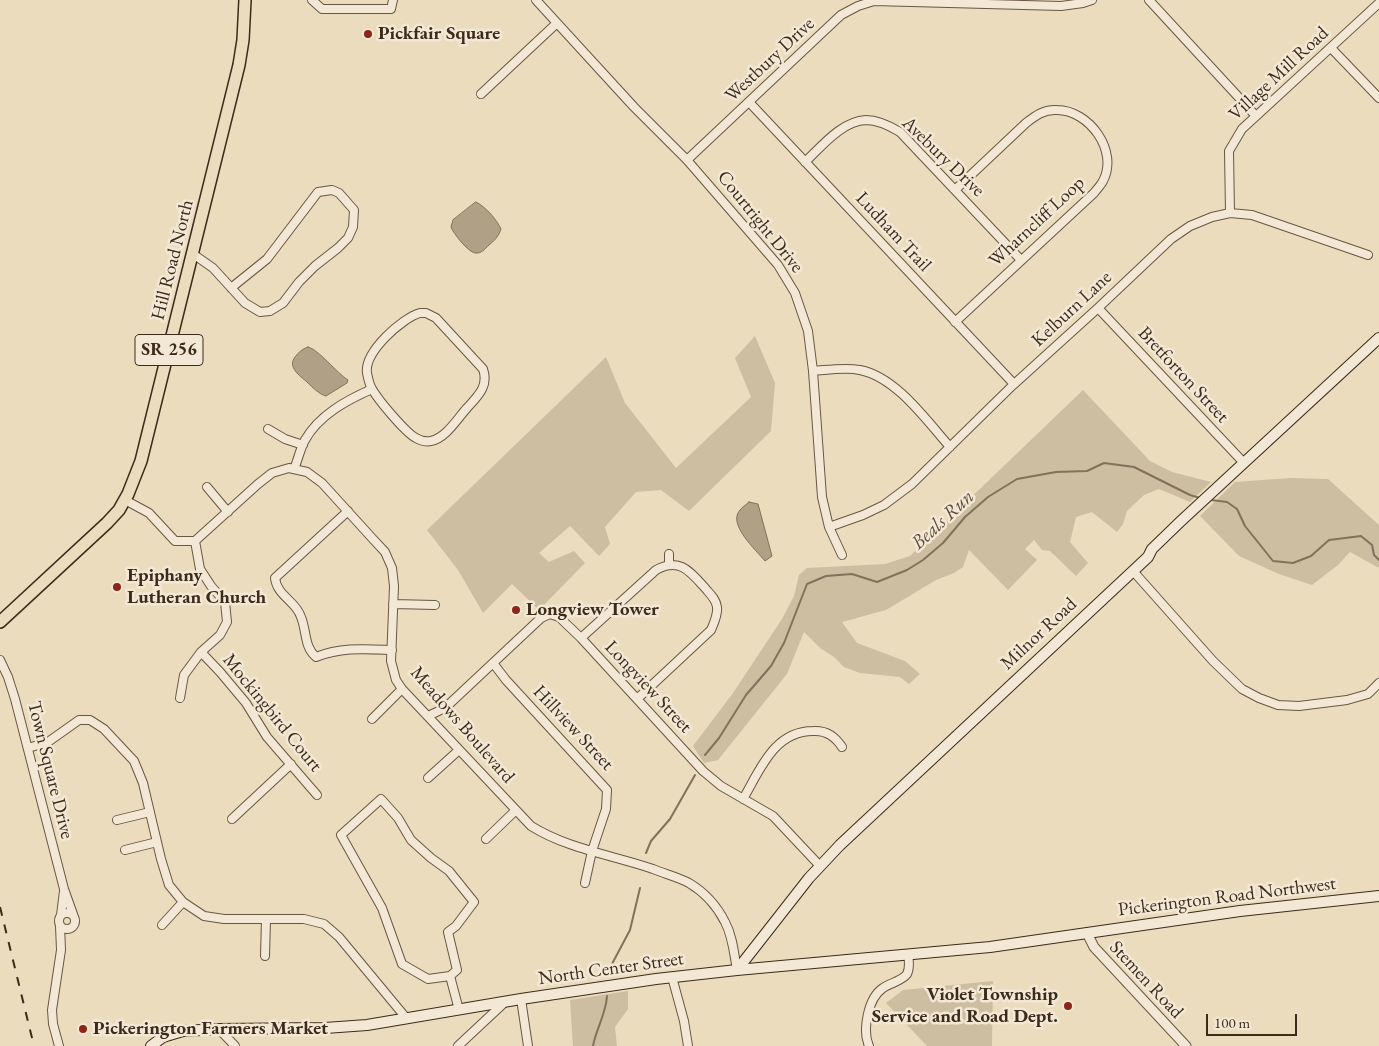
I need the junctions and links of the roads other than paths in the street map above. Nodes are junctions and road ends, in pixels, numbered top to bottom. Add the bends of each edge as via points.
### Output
1 (245, 0) edge
2 (312, 0) edge
3 (392, 0) edge
4 (536, 0) edge
5 (874, 0) edge
6 (1092, 0) edge
7 (1149, 0) edge
8 (1379, 3) edge
9 (557, 23) junction
10 (1331, 48) junction
11 (481, 94) dead end
12 (1379, 98) edge
13 (749, 102) junction
14 (1255, 115) junction
15 (687, 160) junction
16 (806, 162) junction
17 (956, 189) junction
18 (1230, 213) junction
19 (193, 254) junction
20 (1368, 255) dead end
21 (1021, 260) junction
22 (232, 288) junction
23 (1098, 308) junction
24 (955, 322) junction
25 (1379, 338) edge
26 (813, 371) junction
27 (1014, 384) junction
28 (372, 388) junction
29 (268, 429) dead end
30 (303, 445) junction
31 (950, 446) junction
32 (1244, 463) junction
33 (294, 469) junction
34 (207, 487) dead end
35 (125, 500) junction
36 (348, 511) junction
37 (228, 512) junction
38 (829, 527) junction
39 (196, 541) junction
40 (669, 554) dead end
41 (842, 555) dead end
42 (669, 565) junction
43 (1133, 571) junction
44 (394, 604) junction
45 (435, 605) dead end
46 (717, 612) junction
47 (726, 613) dead end
48 (0, 622) edge
49 (581, 638) junction
50 (392, 650) junction
51 (201, 652) junction
52 (0, 660) edge
53 (493, 663) junction
54 (1379, 683) edge
55 (402, 689) junction
56 (180, 698) dead end
57 (637, 699) junction
58 (428, 716) junction
59 (372, 719) dead end
60 (842, 746) dead end
61 (28, 748) junction
62 (458, 750) junction
63 (291, 764) junction
64 (428, 778) dead end
65 (316, 795) dead end
66 (743, 798) junction
67 (516, 810) junction
68 (150, 812) junction
69 (232, 819) dead end
70 (117, 820) dead end
71 (486, 839) dead end
72 (157, 842) junction
73 (125, 850) dead end
74 (592, 851) junction
75 (820, 866) junction
76 (586, 883) dead end
77 (64, 889) junction
78 (1379, 896) edge
79 (183, 902) junction
80 (61, 915) junction
81 (74, 917) junction
82 (266, 919) junction
83 (60, 926) junction
84 (162, 926) dead end
85 (73, 927) junction
86 (1084, 933) junction
87 (61, 950) junction
88 (908, 954) junction
89 (265, 956) dead end
90 (737, 970) junction
91 (450, 976) junction
92 (672, 978) junction
93 (521, 1000) junction
94 (505, 1002) junction
95 (458, 1010) junction
96 (407, 1019) junction
97 (219, 1028) junction
98 (59, 1046) edge
99 (151, 1046) edge
100 (235, 1046) edge
101 (458, 1046) edge
102 (528, 1046) edge
103 (688, 1046) edge
104 (869, 1046) edge
105 (1186, 1046) edge

1 - 19 main road, Hill Road North / SR 256 via 239,65
2 - 3 street via 322,9 381,10 391,9
4 - 9 street, Courtright Drive
5 - 6 street, Westbury Drive via 1061,6
5 - 13 street, Westbury Drive via 841,15
7 - 14 street
8 - 10 street, Village Mill Road
9 - 11 street
9 - 15 street, Courtright Drive
10 - 12 street
10 - 14 street, Village Mill Road
13 - 15 street, Westbury Drive
13 - 16 street, Ludham Trail
14 - 18 street, Village Mill Road via 1229,151
15 - 26 street, Courtright Drive via 778,265 795,293 808,330
16 - 17 street, Avebury Drive via 848,125 866,120 884,123 900,132
16 - 24 street, Ludham Trail
17 - 21 street, Avebury Drive
17 - 21 street, Wharncliff Loop via 1038,113 1067,110 1083,118 1096,132 1105,146 1108,165 1103,181
18 - 20 street, Kelburn Lane via 1252,215
18 - 23 street, Kelburn Lane via 1190,226 1177,235
19 - 22 street via 213,268
19 - 35 main road, Hill Road North / SR 256 via 141,461
21 - 24 street, Wharncliff Loop
22 - 22 street via 245,303 260,312 270,311 283,303 299,282 348,238 353,227 354,210 339,193 332,190 318,192 267,259
23 - 27 street, Kelburn Lane
23 - 32 street, Bretforton Street
24 - 27 street, Ludham Trail
25 - 32 main road, Milnor Road
26 - 31 street via 846,368 875,374 900,392
26 - 38 street, Courtright Drive via 822,497
27 - 31 street, Kelburn Lane
28 - 28 street via 392,415 414,437 426,442 441,437 476,398 483,389 485,376 436,318 420,313 400,324 375,349 366,370
28 - 30 street via 335,408
29 - 30 street via 285,440
30 - 33 street
31 - 38 street, Kelburn Lane via 912,484 884,505
32 - 43 main road, Milnor Road via 1152,549
33 - 36 street, Meadows Boulevard via 307,472 322,482
33 - 37 street via 272,473
34 - 37 street
35 - 39 street via 149,513 175,541
35 - 48 main road, Hill Road North / SR 256 via 107,523
36 - 44 street, Meadows Boulevard via 384,552 392,568
36 - 50 street via 275,578 276,587 301,615 309,651 316,657 352,649
37 - 39 street
38 - 41 street, Courtright Drive
39 - 51 street via 200,569 225,602 227,622 220,636
40 - 42 street
42 - 46 street via 691,572 712,596
42 - 49 street via 656,570
43 - 54 street via 1213,661 1242,689 1260,698 1278,705 1308,705 1368,694
43 - 75 main road, Milnor Road
44 - 45 street
44 - 50 street, Meadows Boulevard
46 - 47 street
46 - 57 street via 710,630
49 - 53 street, Longview Street via 559,617 550,614 541,618
49 - 57 street, Longview Street
50 - 55 street, Meadows Boulevard via 396,680
51 - 56 street via 184,675
51 - 63 street, Mockingbird Court via 246,703 267,737
52 - 61 street, Town Square Drive via 13,692
53 - 58 street, Longview Street via 445,708
53 - 74 street, Hillview Street via 607,790 606,809
55 - 58 street, Meadows Boulevard
55 - 59 street
57 - 66 street, Longview Street via 708,775
58 - 62 street, Meadows Boulevard
60 - 66 street via 838,739 823,731 806,731 788,737 768,755
61 - 68 street via 48,742 79,720 90,720 104,728 134,761
61 - 77 street, Town Square Drive
62 - 64 street
62 - 67 street, Meadows Boulevard
63 - 65 street, Mockingbird Court
63 - 69 street
66 - 75 street, Longview Street via 781,823
67 - 71 street
67 - 74 street, Meadows Boulevard via 531,826 547,836
68 - 70 street
68 - 72 street
72 - 73 street
72 - 79 street via 170,885
74 - 76 street
74 - 90 street, Meadows Boulevard via 672,876 704,894 726,924
75 - 90 main road, Milnor Road
77 - 80 street, Town Square Drive
77 - 81 street, Town Square Drive
78 - 86 main road, Pickerington Road Northwest
79 - 82 street via 204,916
79 - 84 street
80 - 81 street via 66,913
80 - 83 street, Town Square Drive
81 - 85 street, Town Square Drive
82 - 89 street
82 - 96 street via 304,919 324,924
83 - 85 street via 66,929
83 - 87 street, Town Square Drive
85 - 87 street, Town Square Drive
86 - 88 main road, North Center Street
86 - 105 street, Stemen Road
87 - 98 street, Town Square Drive via 52,1010
88 - 90 main road, North Center Street
88 - 104 street via 906,974 881,989 872,1004 866,1034
90 - 92 main road, North Center Street
91 - 91 street via 457,970 448,932 474,902 449,872 411,840 381,799 341,835 382,908 402,964 428,979
91 - 95 street
92 - 93 main road, North Center Street
92 - 103 street
93 - 94 main road, North Center Street
93 - 102 street
94 - 95 main road, North Center Street
94 - 101 street
95 - 96 main road, North Center Street
96 - 97 main road, North Center Street via 343,1028
97 - 99 main road, North Center Street via 183,1031 163,1037
97 - 100 street

